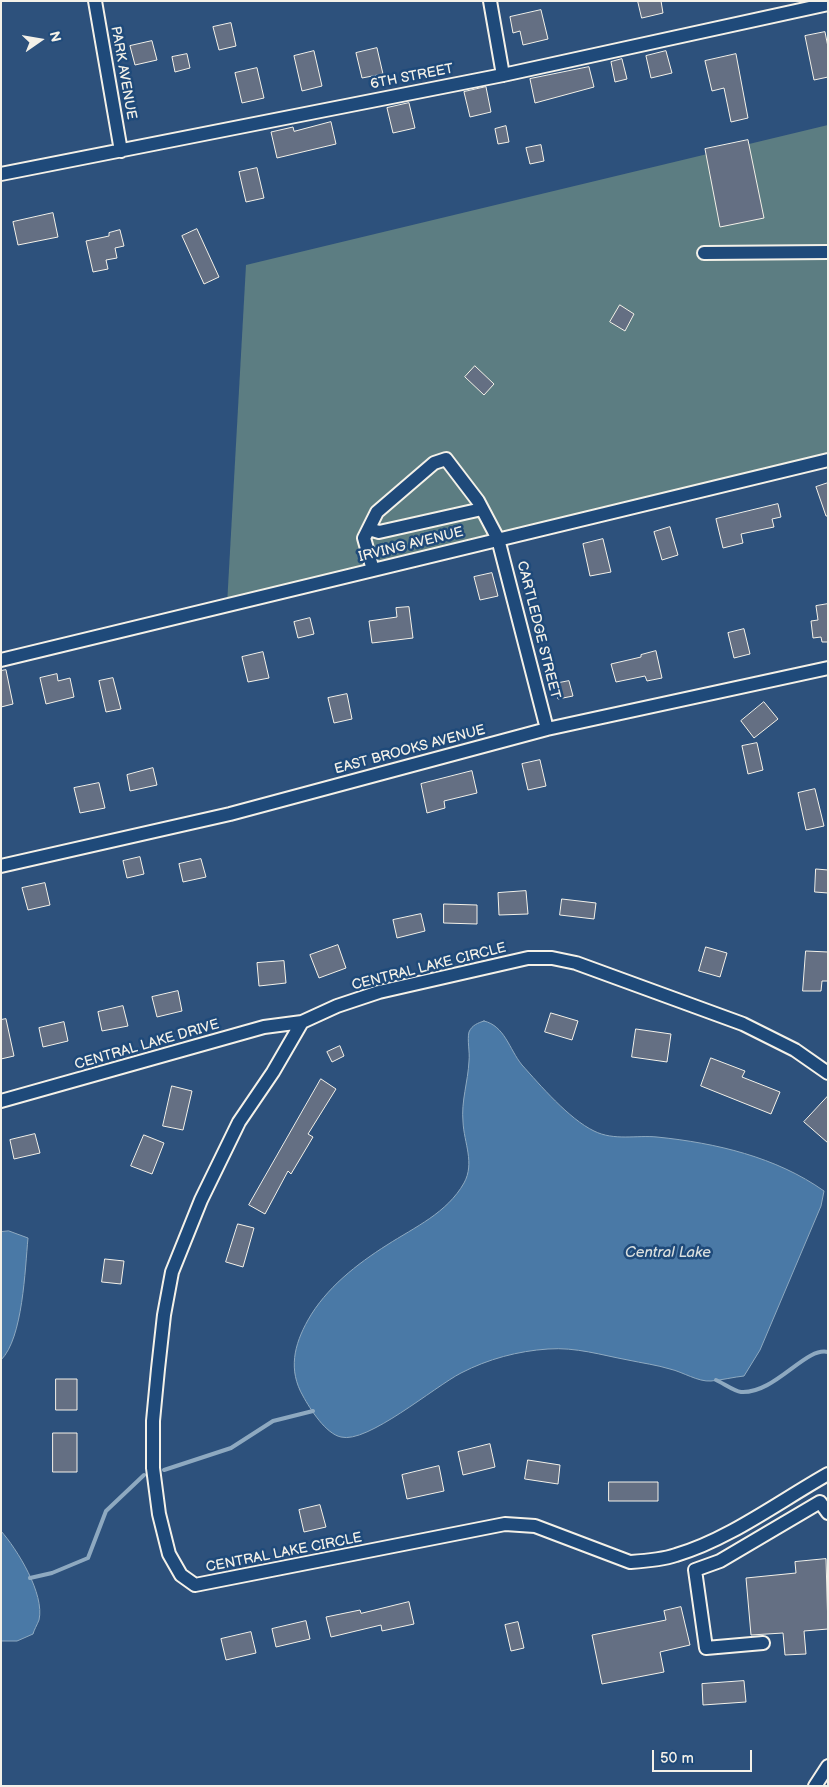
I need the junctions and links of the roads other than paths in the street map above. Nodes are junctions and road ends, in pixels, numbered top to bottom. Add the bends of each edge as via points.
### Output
1 (95, 1) edge
2 (490, 1) edge
3 (828, 4) edge
4 (503, 75) junction
5 (121, 151) junction
6 (1, 174) edge
7 (704, 252) dead end
8 (828, 252) edge
9 (828, 460) edge
10 (482, 509) junction
11 (369, 529) junction
12 (498, 539) junction
13 (373, 570) junction
14 (1, 660) edge
15 (828, 668) edge
16 (548, 729) junction
17 (1, 866) edge
18 (302, 1022) junction
19 (828, 1073) edge
20 (1, 1101) edge
21 (828, 1474) edge
22 (828, 1513) edge
23 (687, 1551) junction
24 (695, 1570) junction
25 (762, 1643) dead end
26 (828, 1766) edge
27 (815, 1786) edge

1 - 5 street, PARK AVENUE
2 - 4 street
3 - 4 street, 6TH STREET
4 - 5 street, 6TH STREET
5 - 6 street, 6TH STREET
7 - 8 street
9 - 12 street, IRVING AVENUE
10 - 11 street via 379,532
10 - 11 street via 446,459 434,462 377,512
10 - 12 street
11 - 13 street via 364,538
12 - 13 street, IRVING AVENUE
12 - 16 street, CARTLEDGE STREET
13 - 14 street, IRVING AVENUE
15 - 16 street, EAST BROOKS AVENUE
16 - 17 street, EAST BROOKS AVENUE via 230,814
18 - 19 street, CENTRAL LAKE CIRCLE via 379,992 528,958 552,958 576,963 743,1024 795,1050
18 - 20 street, CENTRAL LAKE DRIVE via 264,1027
18 - 23 street, CENTRAL LAKE CIRCLE via 239,1122 201,1200 172,1272 158,1369 153,1468 168,1554 181,1575 195,1585 225,1581 505,1524 535,1526 630,1562
21 - 23 street, CENTRAL LAKE CIRCLE via 726,1534
22 - 24 street via 820,1502 720,1561
23 - 24 street
24 - 25 street via 706,1648
26 - 27 street

